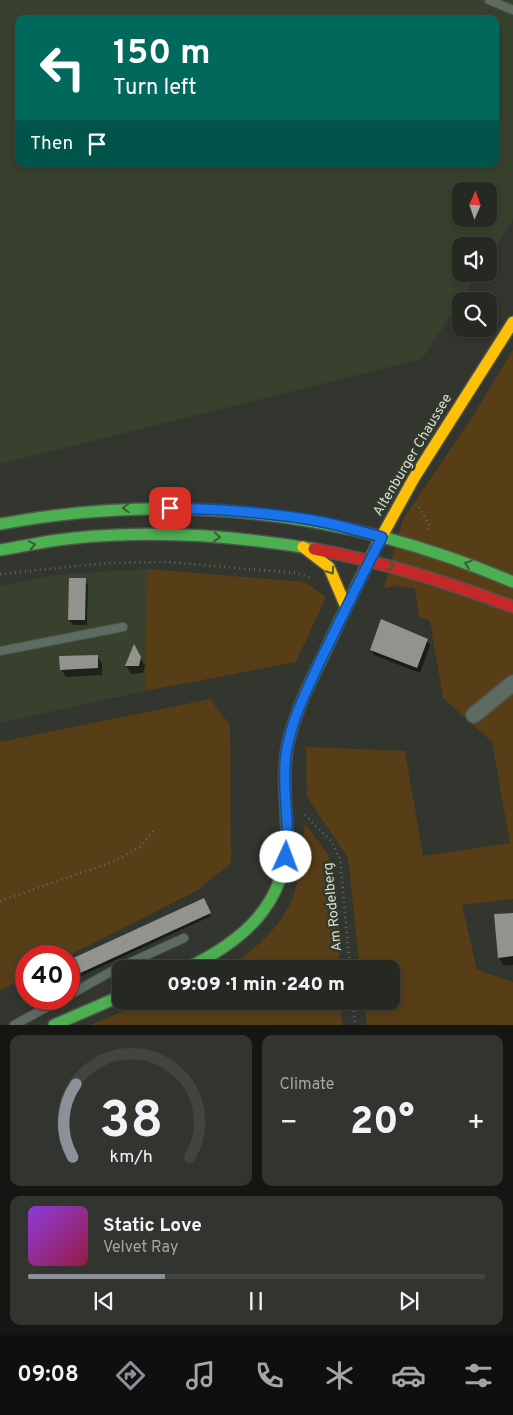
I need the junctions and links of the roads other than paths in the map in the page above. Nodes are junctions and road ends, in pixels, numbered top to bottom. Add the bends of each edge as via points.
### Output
1 (490, 0) edge
2 (513, 10) edge
3 (513, 322) edge
4 (0, 524) edge
5 (382, 537) junction
6 (302, 546) junction
7 (0, 550) edge
8 (370, 561) junction
9 (513, 582) edge
10 (346, 607) junction
11 (513, 607) edge
12 (123, 627) dead end
13 (0, 651) edge
14 (513, 683) edge
15 (474, 714) dead end
16 (184, 938) dead end
17 (205, 960) edge
18 (80, 989) edge
19 (112, 1000) edge
20 (42, 1010) edge
21 (14, 1025) edge
22 (54, 1025) edge

1 - 2 lane
3 - 5 main road, Altenburger Chaussee
5 -> 4 main road via 324,522 214,509 93,510
5 - 8 main road, Altenburger Chaussee
9 -> 5 main road via 476,566
7 -> 6 main road via 63,539 146,535 228,538
6 - 8 main road
6 -> 10 main road via 330,567
8 - 10 main road, Altenburger Chaussee
8 -> 11 main road via 451,583
10 - 17 main road, Altenburger Chaussee via 307,689 290,735 284,774 288,844 281,881 264,911 248,930
12 - 13 lane
14 - 15 street
16 - 18 lane
19 - 22 main road
20 - 21 lane

